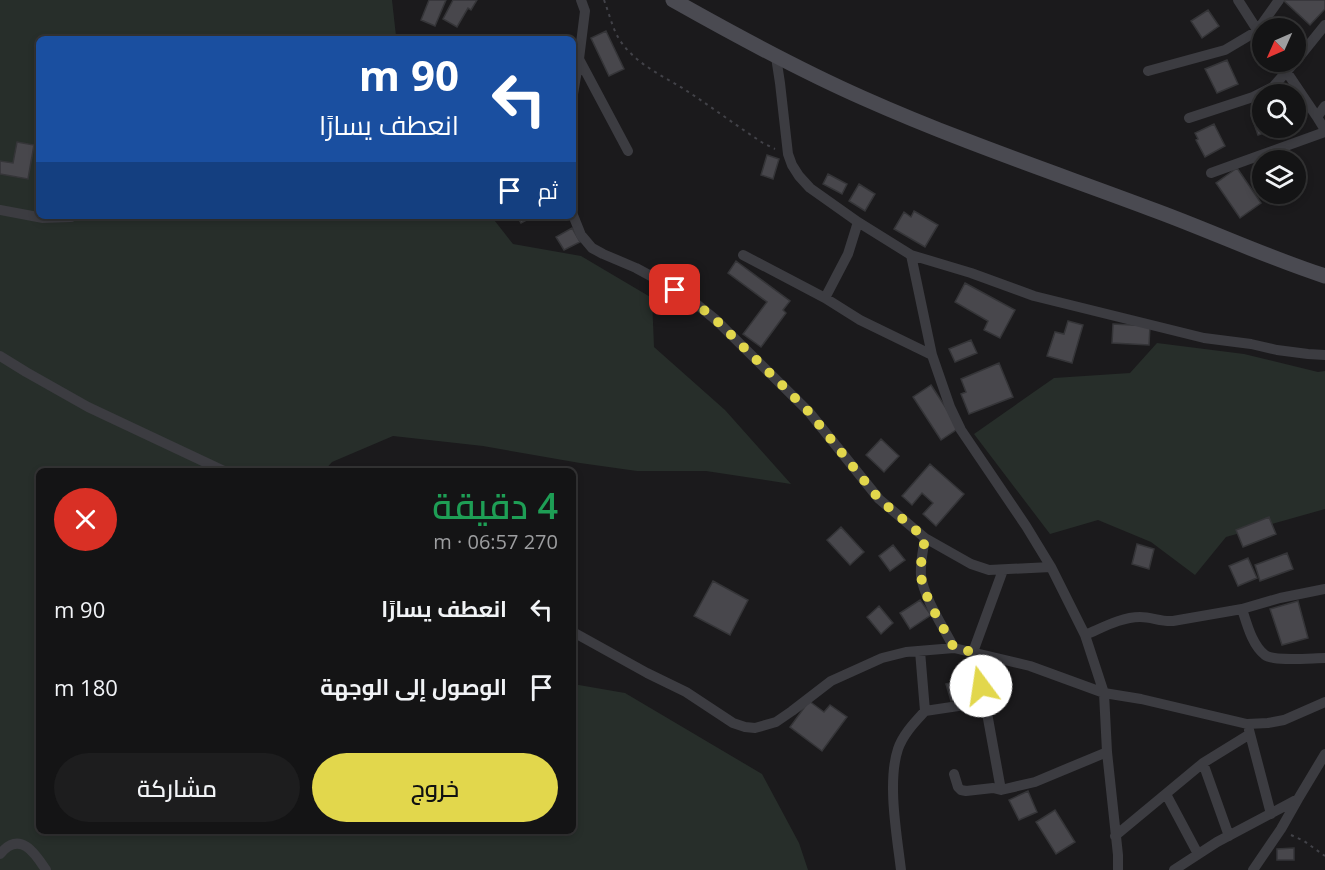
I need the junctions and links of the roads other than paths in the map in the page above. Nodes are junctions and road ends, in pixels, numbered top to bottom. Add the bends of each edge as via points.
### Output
1 (581, 0) edge
2 (673, 0) edge
3 (1238, 0) edge
4 (1280, 0) edge
5 (1270, 18) edge
6 (1252, 22) edge
7 (1325, 25) edge
8 (1252, 38) edge
9 (1306, 49) edge
10 (776, 57) junction
11 (579, 59) junction
12 (1148, 71) dead end
13 (1287, 72) joint
14 (576, 76) edge
15 (1325, 106) edge
16 (1317, 117) junction
17 (1189, 118) dead end
18 (1325, 131) edge
19 (628, 151) dead end
20 (1211, 173) dead end
21 (0, 210) edge
22 (36, 217) edge
23 (575, 219) edge
24 (858, 222) junction
25 (743, 255) dead end
26 (911, 255) junction
27 (1325, 276) edge
28 (825, 298) junction
29 (932, 355) junction
30 (1325, 355) edge
31 (0, 356) edge
32 (218, 468) edge
33 (925, 538) junction
34 (1051, 567) junction
35 (1003, 570) junction
36 (1325, 589) edge
37 (1242, 609) junction
38 (576, 634) edge
39 (1085, 635) junction
40 (954, 648) junction
41 (920, 651) junction
42 (973, 652) junction
43 (1325, 658) edge
44 (1104, 693) junction
45 (985, 702) junction
46 (1325, 702) edge
47 (925, 711) junction
48 (1248, 729) junction
49 (1107, 752) junction
50 (1325, 754) edge
51 (1203, 763) junction
52 (954, 774) dead end
53 (1001, 790) junction
54 (1166, 794) junction
55 (1298, 799) junction
56 (1271, 814) junction
57 (1115, 836) junction
58 (1228, 836) junction
59 (0, 854) edge
60 (1198, 854) junction
61 (46, 870) edge
62 (901, 870) edge
63 (1118, 870) edge
64 (1174, 870) edge
65 (1253, 870) edge

1 - 11 street via 585,11
2 - 10 street
3 - 6 street
4 - 5 street
7 - 9 street
8 - 12 street
10 - 24 street via 792,165 810,188
10 - 27 street via 919,123
11 - 14 street
11 - 19 street
13 - 16 street
13 - 17 street via 1273,87 1253,97
15 - 16 street
16 - 18 street
18 - 20 street
21 - 22 street
23 - 33 street via 592,248 662,282 716,320 809,412 879,499
24 - 26 street
24 - 28 street via 848,254
25 - 28 street
26 - 29 street
26 - 30 street via 1034,296 1204,338
28 - 29 street
29 - 34 street via 962,430
31 - 32 street via 88,407
33 - 35 street via 971,564
33 - 40 street via 921,561 924,588
34 - 35 street
34 - 39 street
35 - 42 street
36 - 37 street
37 - 39 street via 1164,622 1131,618
37 - 43 street via 1254,642 1272,659
38 - 41 street via 686,692 733,723 755,728 776,722 831,681 865,664
39 - 44 street
40 - 41 street
40 - 42 street
41 - 47 street
42 - 44 street via 1030,666
42 - 45 street
44 - 48 street via 1161,704
44 - 49 street
45 - 47 street
45 - 53 street
46 - 48 street via 1284,720
47 - 62 street via 898,748 895,763 893,800
48 - 51 street
48 - 56 street
49 - 53 street via 1035,782
49 - 57 street
50 - 55 street
51 - 54 street
51 - 58 street
52 - 53 street via 961,790
54 - 57 street
54 - 60 street
55 - 56 street
55 - 65 street
56 - 58 street
57 - 63 street
58 - 60 street
59 - 61 street via 9,846 21,844 31,849
60 - 64 street

